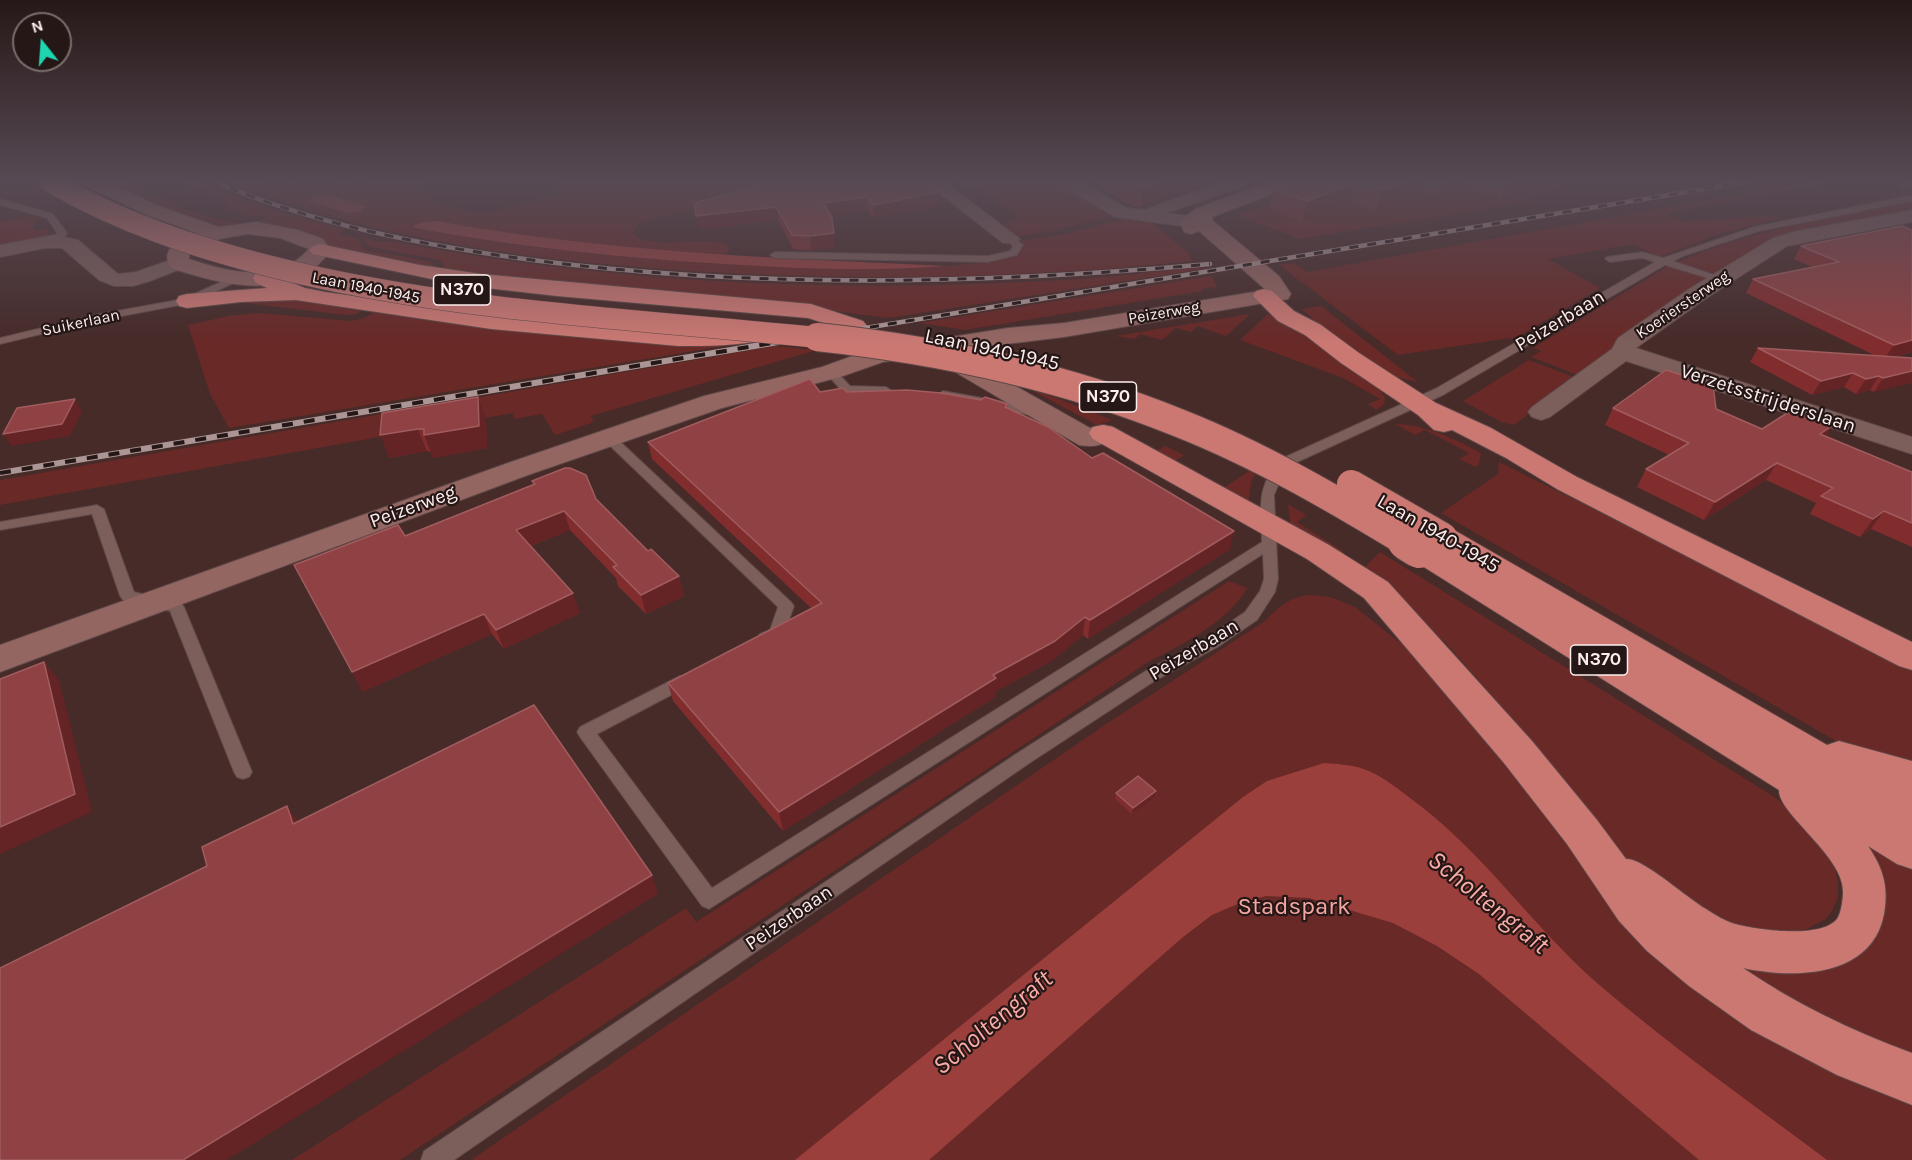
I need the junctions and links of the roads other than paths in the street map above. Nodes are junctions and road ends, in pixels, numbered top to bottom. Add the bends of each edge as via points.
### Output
1 (61, 235) edge
2 (145, 235) edge
3 (162, 235) edge
4 (214, 235) edge
5 (216, 235) edge
6 (288, 235) edge
7 (1005, 235) edge
8 (1199, 235) edge
9 (1736, 235) edge
10 (1807, 235) edge
11 (1010, 239) joint
12 (58, 241) junction
13 (320, 250) junction
14 (0, 251) edge
15 (182, 254) junction
16 (775, 255) dead end
17 (1610, 259) dead end
18 (1664, 261) junction
19 (225, 277) junction
20 (264, 278) junction
21 (1721, 279) junction
22 (299, 294) junction
23 (1272, 295) junction
24 (187, 301) junction
25 (163, 308) junction
26 (855, 326) junction
27 (768, 333) junction
28 (0, 341) edge
29 (959, 350) junction
30 (1623, 352) junction
31 (831, 372) junction
32 (894, 391) edge
33 (928, 393) edge
34 (1421, 406) junction
35 (1541, 412) dead end
36 (1044, 413) junction
37 (1096, 436) junction
38 (608, 437) junction
39 (1911, 445) edge
40 (0, 526) edge
41 (1269, 534) junction
42 (1431, 543) junction
43 (154, 602) junction
44 (756, 644) edge
45 (1908, 656) edge
46 (0, 659) edge
47 (703, 671) edge
48 (1778, 752) junction
49 (243, 772) dead end
50 (1912, 777) edge
51 (1912, 814) edge
52 (1581, 832) junction
53 (1912, 851) edge
54 (1912, 1079) edge
55 (433, 1160) edge

1 - 12 lane
2 - 15 main road, Laan 1940-1945
3 - 27 highway, Laan 1940-1945 / N370, bridge via 321,280 484,308
4 - 15 main road
5 - 26 highway, Laan 1940-1945 / N370 via 353,272 514,297
6 - 13 main road via 316,243
7 - 11 street
8 - 23 main road
9 - 18 lane, Peizerbaan
10 - 21 street, Koeriersterweg via 1780,242
11 - 16 lane via 1018,245 1014,253 988,259
12 - 14 street
12 - 15 street, Suikerlaan via 71,243 114,279 136,278
13 - 20 main road, Laan 1940-1945 via 302,266
13 - 26 highway, N370 via 478,281 811,311
15 - 19 main road, Laan 1940-1945
17 - 18 lane via 1642,255
18 - 21 lane
18 - 34 lane, Peizerbaan
19 - 20 main road, Laan 1940-1945
19 - 24 lane, Suikerlaan
19 - 25 lane
20 - 22 highway, N370
21 - 30 street, Koeriersterweg via 1626,343
22 - 24 highway, N370
22 - 27 highway, N370, bridge via 491,322 616,334 709,339
23 - 29 main road, Peizerweg via 1064,330 1019,344
23 - 34 highway via 1286,316 1313,330
24 - 25 lane, Suikerlaan
25 - 28 lane, Suikerlaan via 95,318
26 - 42 highway, Laan 1940-1945 / N370, bridge via 1012,352 1165,398 1292,453
27 - 42 highway, Laan 1940-1945 / N370, bridge via 932,351 1035,374 1144,409 1227,444
29 - 31 main road, Peizerweg via 884,367
29 - 36 main road via 964,367
29 - 37 main road
30 - 35 street, Koeriersterweg
30 - 39 street, Verzetsstrijderslaan
31 - 32 lane via 851,390
31 - 38 main road, Peizerweg via 713,402
33 - 36 lane
34 - 41 lane, Peizerbaan via 1288,461 1270,482
34 - 45 highway via 1455,433 1514,465 1567,483
36 - 37 main road
37 - 41 highway, N370
38 - 43 main road, Peizerweg
38 - 44 lane via 786,606 777,633
40 - 43 lane via 97,509 128,596
41 - 47 lane via 708,900 586,732
41 - 52 highway, N370 via 1343,568 1376,590 1518,752
41 - 55 lane, Peizerbaan via 1270,579 1267,592 1251,616 1022,759
42 - 48 highway, Laan 1940-1945 / N370
43 - 46 main road, Peizerweg
43 - 49 lane via 176,607
48 - 50 highway, N370 via 1854,761
48 - 51 highway, Laan 1940-1945 / N370
48 - 52 highway, N370 via 1862,876 1866,890 1853,935 1830,947 1785,952 1756,950 1723,941 1650,895
48 - 53 highway, Laan 1940-1945 / N370
52 - 54 highway, N370 via 1648,922 1706,970 1768,1013 1855,1057

